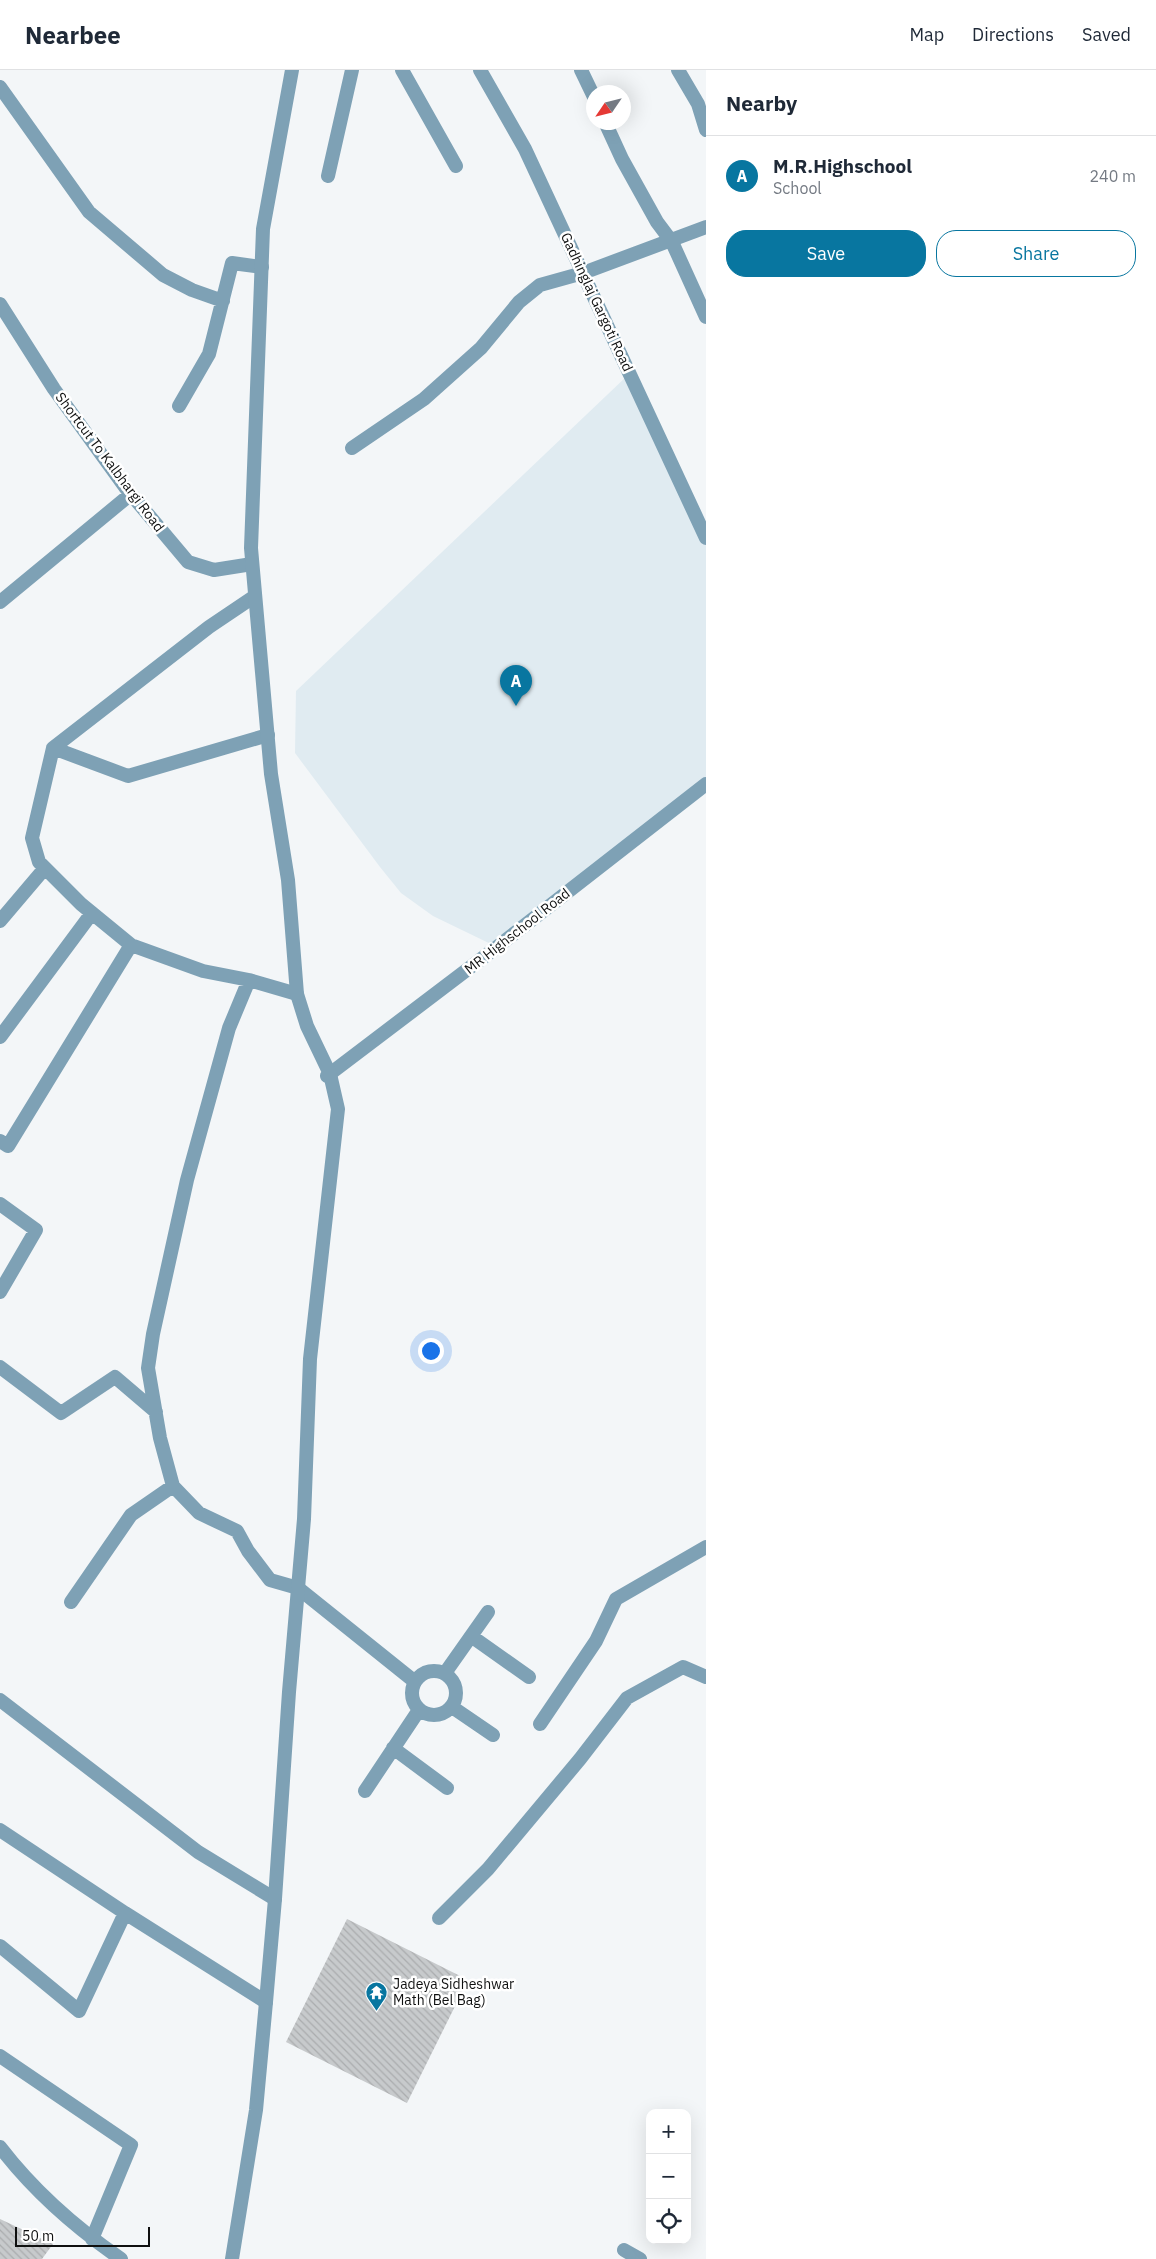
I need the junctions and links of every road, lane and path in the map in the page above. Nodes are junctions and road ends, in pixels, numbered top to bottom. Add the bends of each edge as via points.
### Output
1 (292, 70) edge
2 (352, 70) edge
3 (402, 70) edge
4 (480, 70) edge
5 (581, 70) edge
6 (678, 70) edge
7 (588, 85) edge
8 (0, 88) edge
9 (702, 106) edge
10 (609, 130) edge
11 (706, 130) edge
12 (456, 166) dead end
13 (328, 176) dead end
14 (706, 227) edge
15 (672, 240) junction
16 (262, 267) junction
17 (584, 272) junction
18 (222, 301) junction
19 (0, 304) edge
20 (706, 317) edge
21 (179, 406) dead end
22 (352, 448) dead end
23 (131, 494) junction
24 (706, 538) edge
25 (252, 564) junction
26 (255, 596) junction
27 (0, 602) edge
28 (268, 736) junction
29 (53, 748) junction
30 (706, 784) edge
31 (45, 868) junction
32 (92, 913) junction
33 (0, 920) edge
34 (131, 944) junction
35 (249, 980) junction
36 (297, 994) junction
37 (0, 1037) edge
38 (328, 1075) junction
39 (0, 1141) edge
40 (0, 1204) edge
41 (0, 1292) edge
42 (0, 1367) edge
43 (156, 1412) junction
44 (173, 1486) junction
45 (706, 1547) edge
46 (298, 1588) junction
47 (70, 1602) dead end
48 (488, 1612) dead end
49 (471, 1636) junction
50 (445, 1673) junction
51 (529, 1677) dead end
52 (706, 1677) edge
53 (414, 1682) junction
54 (0, 1700) edge
55 (452, 1706) junction
56 (419, 1710) junction
57 (540, 1724) dead end
58 (493, 1735) dead end
59 (393, 1748) junction
60 (447, 1788) dead end
61 (365, 1790) dead end
62 (0, 1830) edge
63 (275, 1899) junction
64 (125, 1913) junction
65 (439, 1918) dead end
66 (0, 1946) edge
67 (266, 2002) junction
68 (0, 2056) edge
69 (0, 2147) edge
70 (92, 2239) junction
71 (624, 2250) dead end
72 (116, 2257) edge
73 (232, 2259) edge
74 (640, 2259) edge

1 - 16 street via 263,229
2 - 13 street
3 - 12 street
4 - 17 street, Gadhinglaj Gargoti Road via 525,149
5 - 7 street
6 - 9 street
8 - 18 street via 89,212 163,275
9 - 11 street
10 - 15 street via 657,222
14 - 15 street
15 - 17 street
15 - 20 street
16 - 18 street via 232,262
16 - 25 street
17 - 22 street via 540,285 519,302 481,348 431,392
17 - 24 street, Gadhinglaj Gargoti Road
18 - 21 street via 209,354
19 - 23 street, Shortcut To Kalbhargi Road via 54,389
23 - 25 street, Shortcut To Kalbhargi Road via 188,562 214,570
23 - 27 street
25 - 26 street
26 - 28 street
26 - 29 street via 209,627
28 - 29 street via 128,776
28 - 36 street via 288,880
29 - 31 street via 32,838 39,862
30 - 38 street, MR Highschool Road
31 - 32 street
31 - 33 street
32 - 34 street
32 - 37 street
34 - 35 street via 203,971
34 - 39 street via 8,1146
35 - 36 street
35 - 43 street via 229,1028 196,1146 153,1334 148,1368
36 - 38 street
38 - 46 street via 338,1109 310,1359
40 - 41 street via 36,1230
42 - 43 street via 61,1413 115,1377
43 - 44 street
44 - 46 street via 199,1512 237,1531 270,1580
44 - 47 street via 131,1515
45 - 57 street via 616,1599 596,1641
46 - 53 street
46 - 63 street
48 - 49 street
49 - 50 street
49 - 51 street
50 - 53 street via 431,1670 418,1676
50 - 55 street via 451,1678 456,1692
52 - 65 street via 683,1667 627,1698 580,1760 488,1869
53 - 56 street via 412,1696
54 - 63 street via 198,1852
55 - 56 street via 440,1715
55 - 58 street
56 - 59 street
59 - 60 street
59 - 61 street
62 - 64 street
63 - 67 street
64 - 66 street via 79,2010
64 - 67 street
67 - 73 street via 256,2110
68 - 70 street via 131,2145
69 - 70 street via 19,2172
70 - 72 street
71 - 74 street

